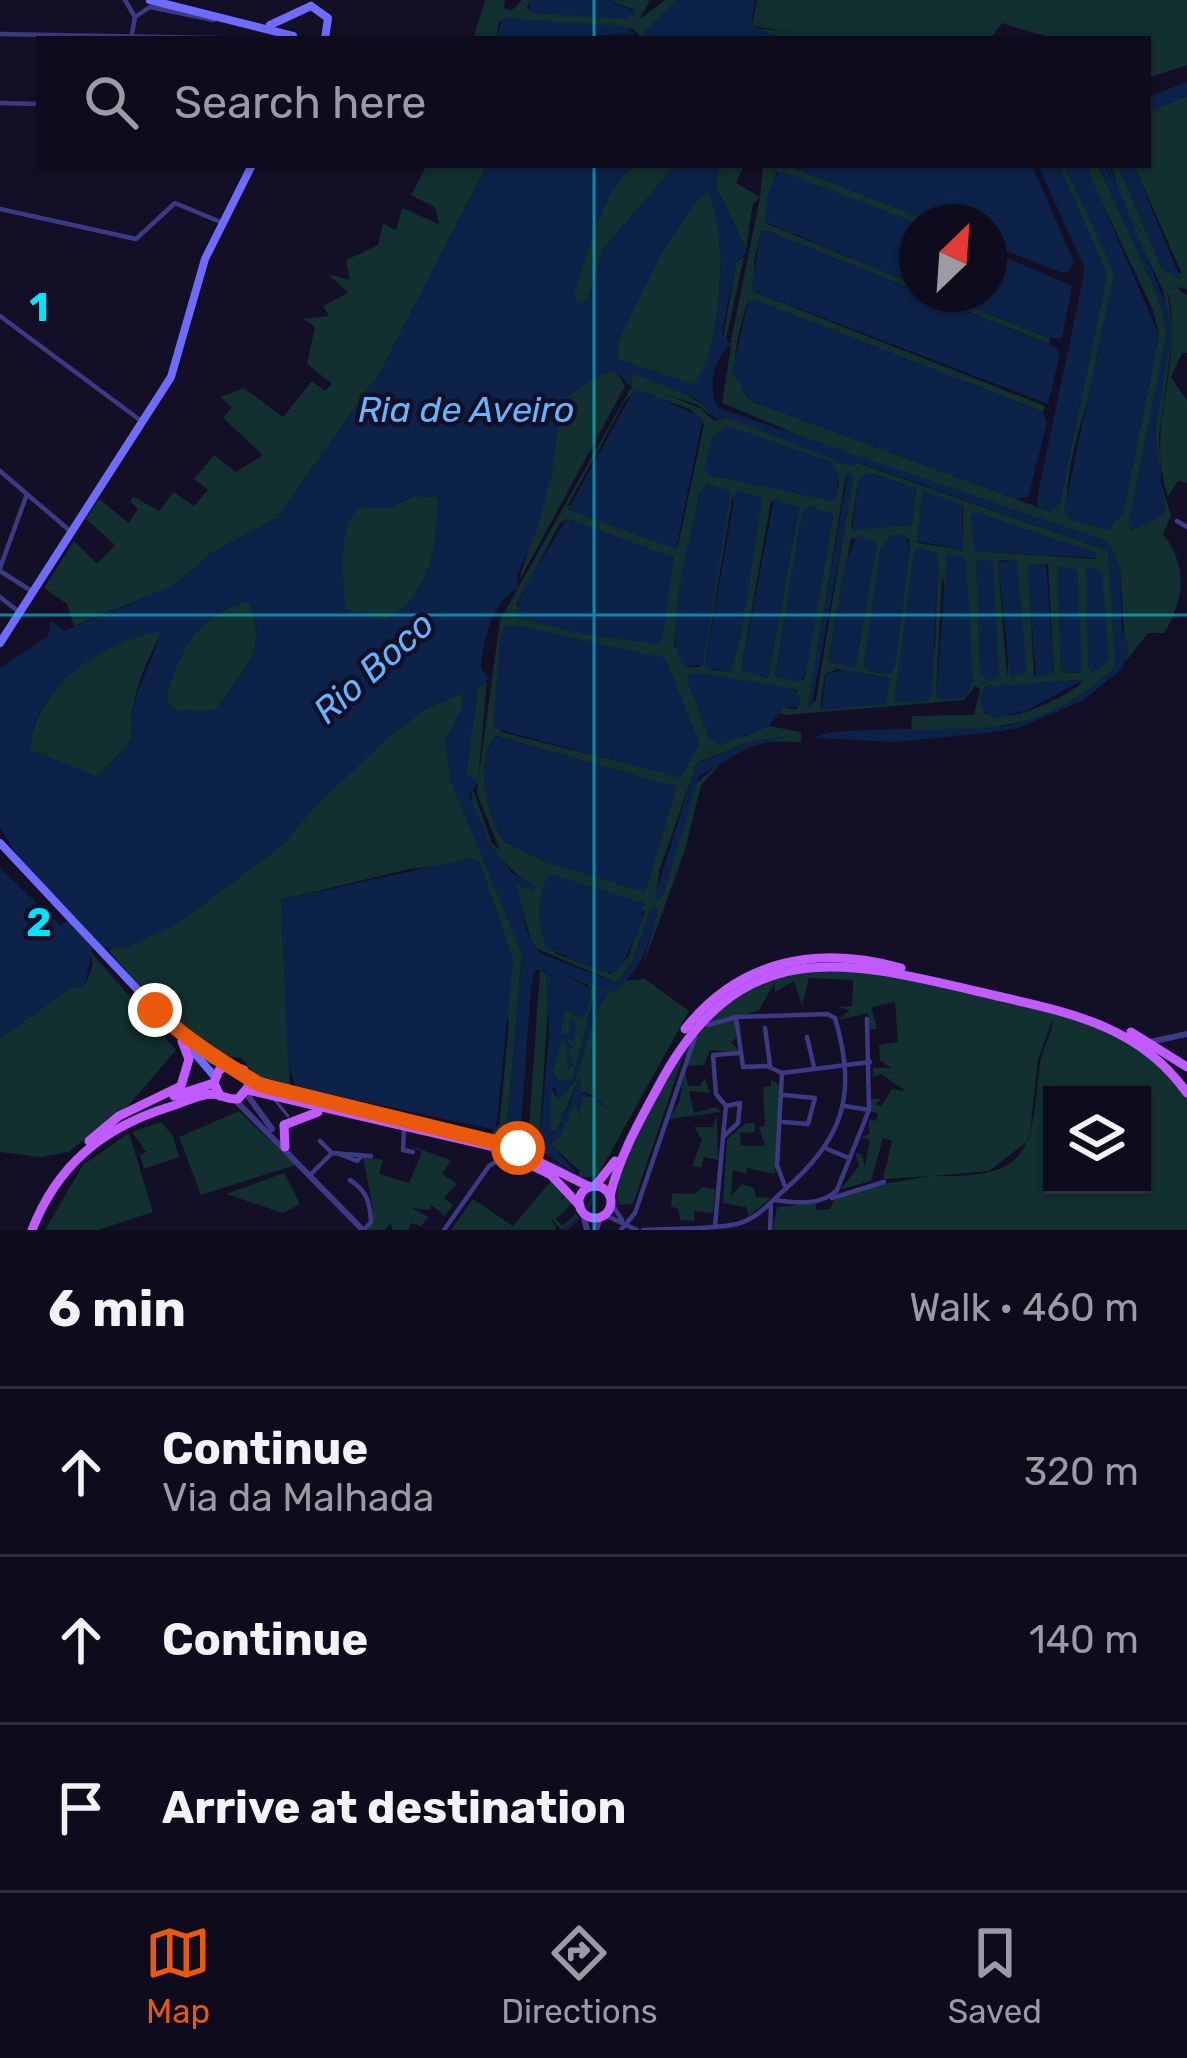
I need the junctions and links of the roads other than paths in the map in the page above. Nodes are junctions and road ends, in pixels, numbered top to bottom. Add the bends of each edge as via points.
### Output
1 (125, 0) edge
2 (150, 0) edge
3 (324, 0) edge
4 (305, 6) edge
5 (326, 12) junction
6 (135, 17) junction
7 (224, 18) junction
8 (257, 24) junction
9 (0, 34) edge
10 (131, 36) edge
11 (289, 36) edge
12 (295, 36) edge
13 (326, 36) edge
14 (0, 103) edge
15 (36, 104) edge
16 (250, 168) edge
17 (0, 209) edge
18 (223, 223) junction
19 (0, 316) edge
20 (142, 422) junction
21 (0, 471) edge
22 (27, 494) junction
23 (1177, 521) dead end
24 (1187, 527) edge
25 (69, 530) junction
26 (0, 570) edge
27 (30, 590) junction
28 (0, 597) edge
29 (18, 611) junction
30 (0, 643) edge
31 (0, 847) edge
32 (102, 956) junction
33 (788, 961) junction
34 (858, 966) junction
35 (736, 1017) junction
36 (867, 1019) dead end
37 (696, 1025) junction
38 (765, 1028) dead end
39 (1187, 1034) edge
40 (807, 1037) dead end
41 (182, 1041) junction
42 (1150, 1042) junction
43 (741, 1053) junction
44 (872, 1062) junction
45 (846, 1064) junction
46 (230, 1065) junction
47 (814, 1067) junction
48 (1187, 1067) edge
49 (774, 1069) junction
50 (782, 1073) junction
51 (214, 1080) junction
52 (248, 1087) junction
53 (1187, 1094) edge
54 (220, 1096) junction
55 (784, 1096) junction
56 (234, 1100) junction
57 (274, 1100) dead end
58 (843, 1105) junction
59 (726, 1106) junction
60 (138, 1107) junction
61 (868, 1111) junction
62 (336, 1113) junction
63 (288, 1116) dead end
64 (780, 1121) junction
65 (400, 1126) junction
66 (723, 1137) junction
67 (320, 1141) dead end
68 (488, 1145) junction
69 (285, 1147) junction
70 (827, 1149) junction
71 (413, 1152) dead end
72 (335, 1153) junction
73 (513, 1154) junction
74 (367, 1156) dead end
75 (852, 1160) junction
76 (72, 1161) junction
77 (489, 1166) junction
78 (310, 1174) junction
79 (350, 1180) dead end
80 (884, 1181) dead end
81 (592, 1187) junction
82 (786, 1189) junction
83 (829, 1199) junction
84 (773, 1201) junction
85 (612, 1203) junction
86 (638, 1203) junction
87 (581, 1208) junction
88 (602, 1216) junction
89 (716, 1226) junction
90 (624, 1227) edge
91 (32, 1230) edge
92 (364, 1230) edge
93 (444, 1230) edge
94 (591, 1230) edge
95 (640, 1230) edge
96 (770, 1230) edge

1 - 6 street
2 - 7 main road
3 - 5 main road
4 - 5 main road
4 - 8 main road via 280,24
4 - 12 main road
5 - 13 main road
6 - 7 street via 150,7
6 - 10 street
7 - 8 main road
8 - 11 main road
9 - 10 street
14 - 15 street
16 - 18 main road
17 - 18 street via 136,239 175,203
18 - 20 main road via 172,377
19 - 20 street
20 - 25 main road
21 - 22 street
22 - 25 street
22 - 26 street
23 - 24 street
25 - 27 main road
26 - 27 street
27 - 29 main road
28 - 29 street
29 - 30 main road
31 - 32 main road
32 - 41 main road
32 - 46 main road via 194,1046
33 - 34 main road
33 - 37 main road via 726,993
33 - 42 main road via 863,958 1085,1014
33 - 81 main road via 738,980 695,1017
34 - 37 main road via 814,964 765,975
34 - 53 main road via 1096,1021 1156,1055
35 - 43 street
35 - 45 street via 835,1018
35 - 86 street via 694,1037
36 - 44 street
37 - 85 main road via 629,1141
38 - 49 street
39 - 42 street
40 - 47 street
41 - 51 main road
41 - 60 main road via 189,1059 184,1081
42 - 48 main road
43 - 49 street via 743,1067
43 - 59 street via 713,1055 716,1094
44 - 45 street
44 - 61 street
45 - 47 street
45 - 58 street
46 - 51 main road
46 - 52 main road
47 - 50 street
49 - 50 street
50 - 55 street
51 - 54 main road
51 - 60 main road
52 - 56 main road
52 - 62 main road
52 - 69 street
52 - 81 main road via 497,1141
54 - 56 main road
54 - 76 main road via 139,1117
55 - 64 street
55 - 64 street via 815,1098 808,1124
56 - 69 street
57 - 63 street
58 - 61 street
58 - 70 street
59 - 66 street
59 - 66 street via 740,1103 738,1123
60 - 76 main road via 98,1131
61 - 75 street
62 - 65 main road
62 - 69 main road via 295,1117 282,1130
64 - 82 street via 776,1165
65 - 68 main road
65 - 71 street via 403,1150
66 - 89 street
67 - 72 street
68 - 73 main road
68 - 77 street
69 - 78 street
70 - 75 street
70 - 82 street
72 - 74 street
72 - 78 street
73 - 77 street
73 - 87 main road via 557,1180
75 - 83 street
76 - 91 main road
77 - 93 street
78 - 92 street
79 - 92 street via 371,1208
80 - 83 street
81 - 85 main road
81 - 87 main road
82 - 84 street
83 - 84 street
84 - 89 street via 757,1216
84 - 96 street
85 - 86 street via 632,1210
85 - 88 main road
85 - 90 street
86 - 90 street
87 - 88 main road
87 - 94 street
88 - 90 street
88 - 94 street
89 - 95 street
90 - 95 street

